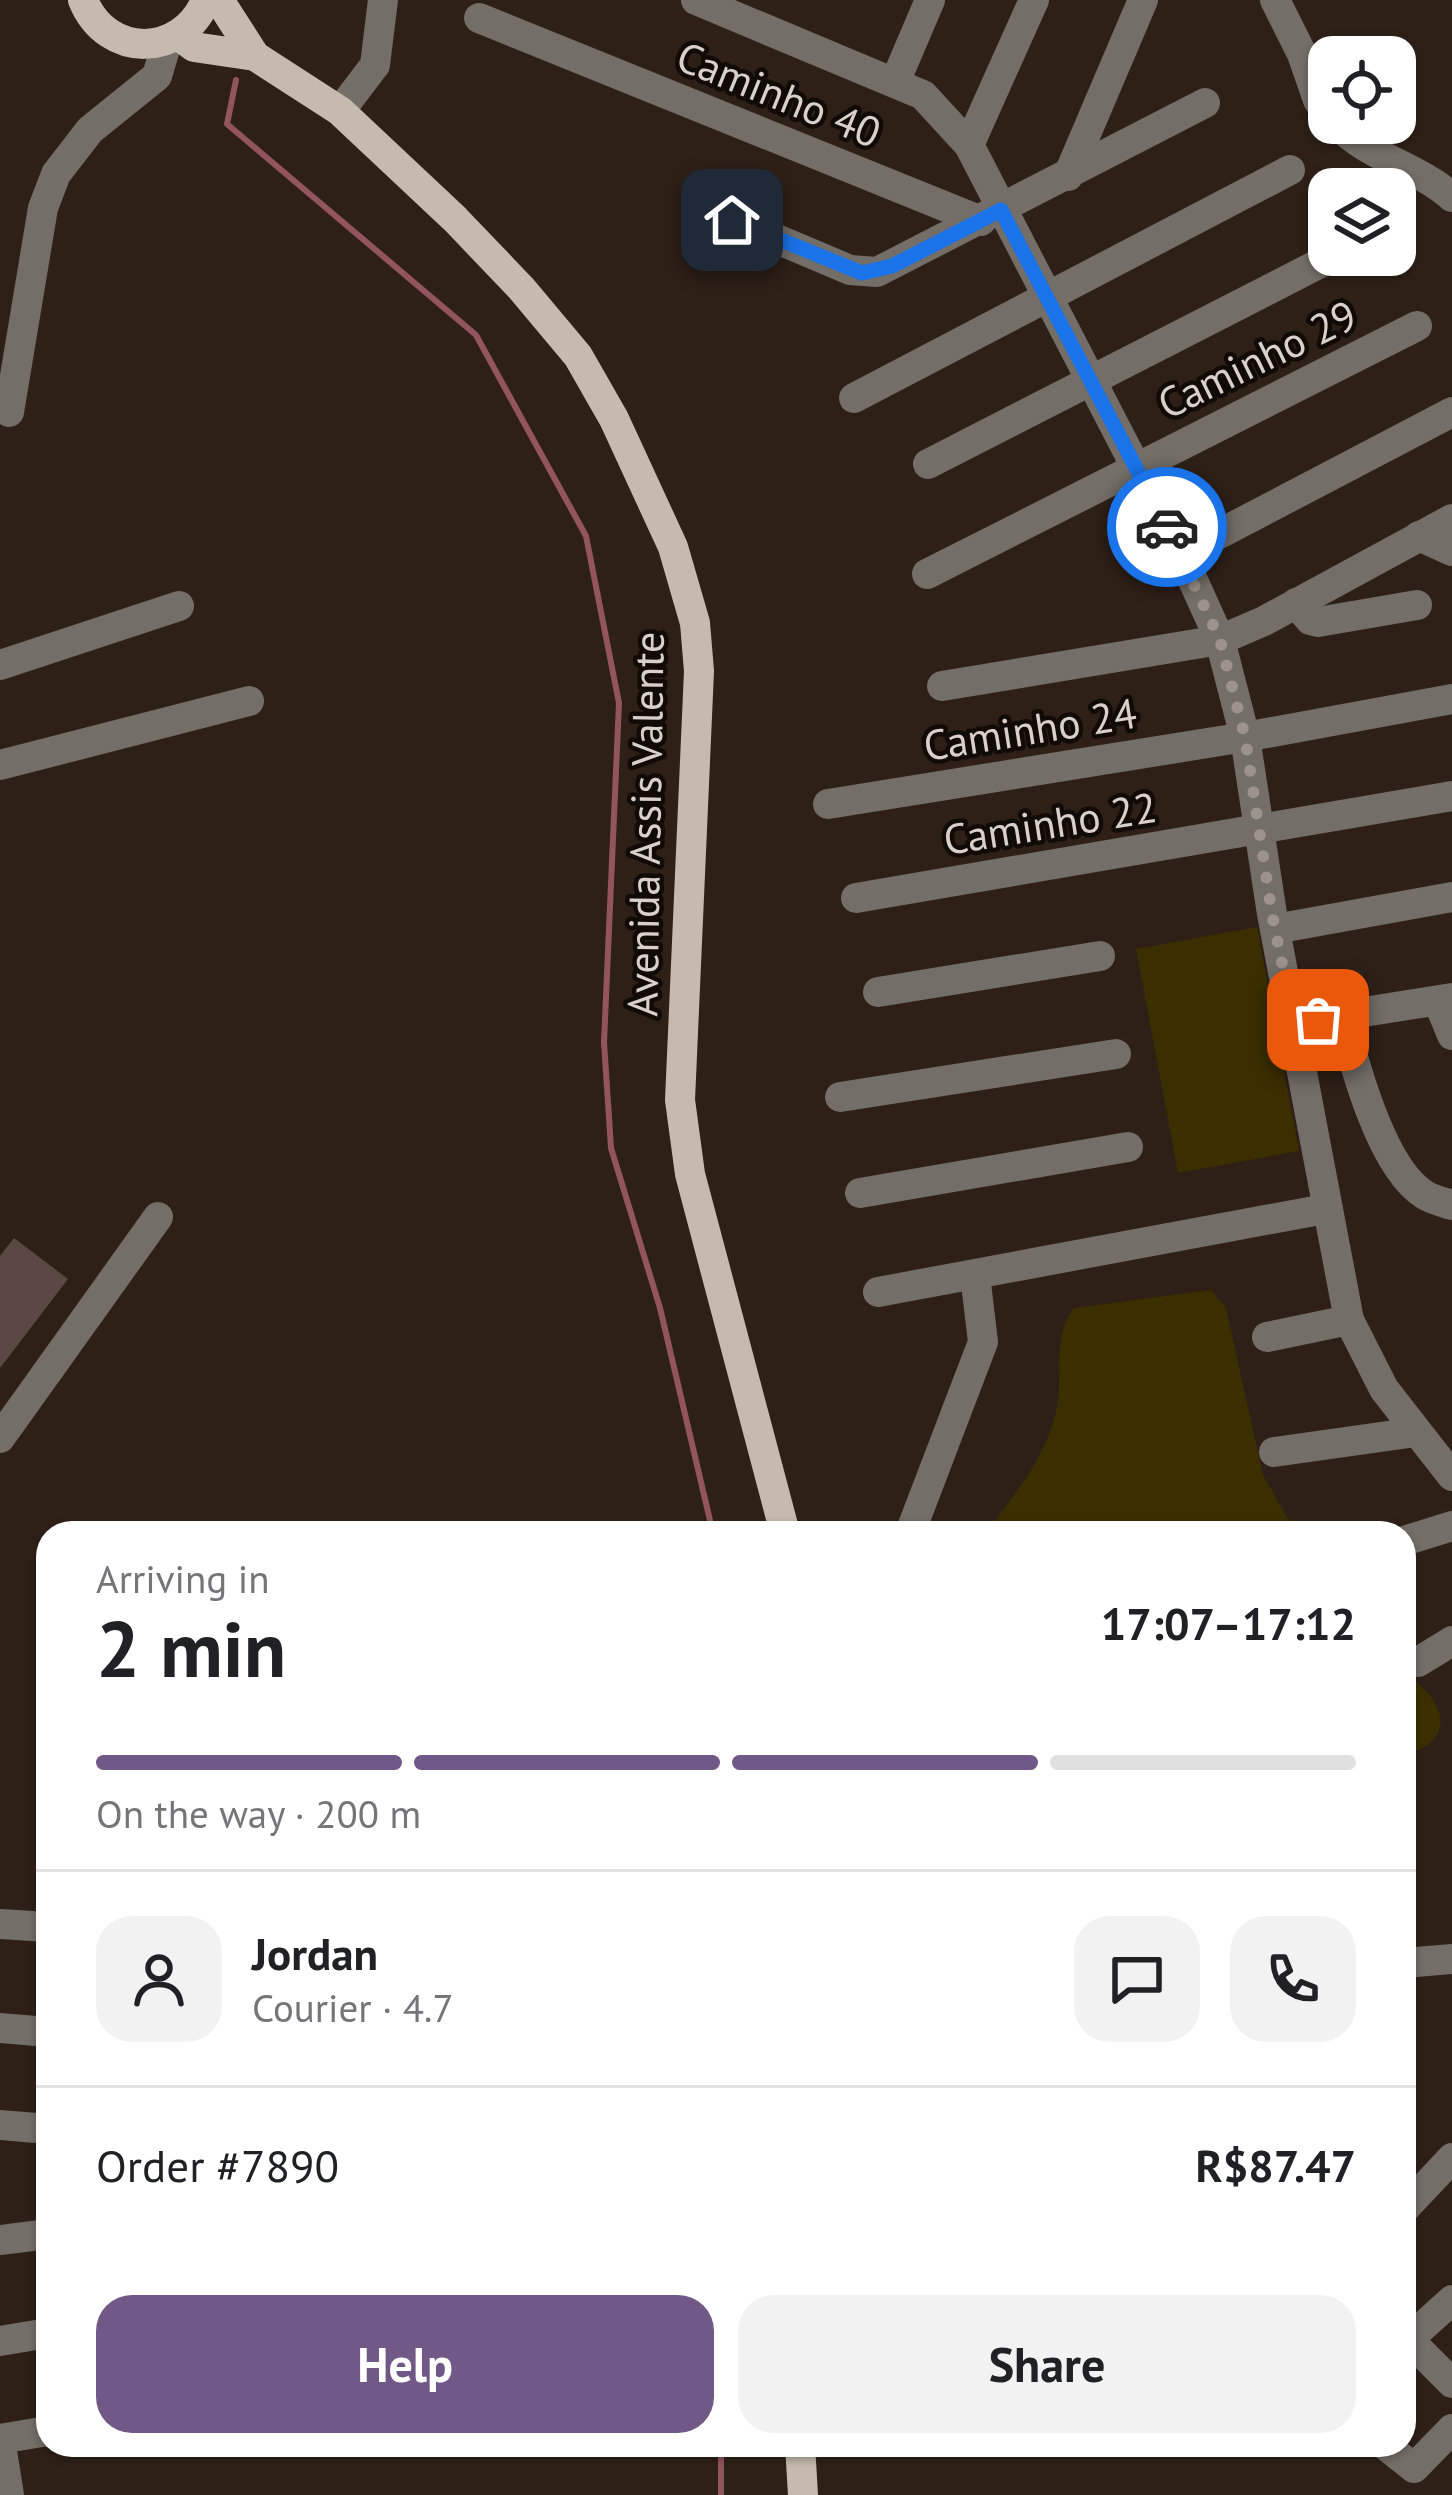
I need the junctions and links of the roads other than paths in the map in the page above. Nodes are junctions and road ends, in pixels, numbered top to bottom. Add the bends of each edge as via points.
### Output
1 (206, 0) edge
2 (219, 0) edge
3 (383, 0) edge
4 (696, 0) edge
5 (930, 0) edge
6 (1034, 0) edge
7 (1143, 0) edge
8 (1275, 0) edge
9 (83, 4) edge
10 (479, 18) dead end
11 (173, 39) junction
12 (255, 56) junction
13 (1308, 69) edge
14 (895, 82) junction
15 (1205, 103) dead end
16 (340, 111) junction
17 (1363, 144) edge
18 (969, 145) junction
19 (1290, 170) dead end
20 (1068, 176) junction
21 (1452, 197) edge
22 (991, 215) junction
23 (732, 220) dead end
24 (1308, 269) edge
25 (1047, 299) junction
26 (1418, 326) dead end
27 (1089, 381) junction
28 (854, 398) dead end
29 (9, 412) dead end
30 (1452, 412) edge
31 (928, 464) dead end
32 (1135, 467) junction
33 (1452, 519) edge
34 (1419, 536) junction
35 (1452, 551) edge
36 (1181, 554) junction
37 (927, 574) dead end
38 (1296, 603) junction
39 (1417, 605) dead end
40 (179, 606) dead end
41 (1220, 640) junction
42 (0, 665) edge
43 (942, 686) dead end
44 (1452, 699) edge
45 (249, 701) dead end
46 (1245, 737) junction
47 (0, 765) edge
48 (1452, 796) edge
49 (828, 804) dead end
50 (1258, 831) junction
51 (1452, 897) edge
52 (856, 898) dead end
53 (1275, 929) junction
54 (1100, 956) dead end
55 (878, 992) dead end
56 (1445, 999) edge
57 (1342, 1016) junction
58 (1294, 1023) junction
59 (1452, 1035) edge
60 (1117, 1054) dead end
61 (840, 1097) dead end
62 (1128, 1147) dead end
63 (860, 1192) dead end
64 (1452, 1205) edge
65 (1325, 1209) junction
66 (158, 1217) dead end
67 (976, 1275) junction
68 (878, 1292) dead end
69 (1349, 1320) junction
70 (1267, 1337) dead end
71 (1416, 1432) junction
72 (0, 1438) edge
73 (1274, 1452) dead end
74 (1452, 1476) edge
75 (781, 1521) edge
76 (915, 1521) edge
77 (1452, 1526) edge
78 (1416, 1537) edge
79 (1452, 1641) edge
80 (1418, 1662) dead end
81 (0, 1924) edge
82 (36, 1926) edge
83 (1452, 1959) edge
84 (1416, 1962) edge
85 (0, 2027) edge
86 (36, 2031) edge
87 (0, 2125) edge
88 (36, 2128) edge
89 (1452, 2158) edge
90 (1416, 2196) edge
91 (0, 2221) edge
92 (36, 2227) edge
93 (36, 2232) edge
94 (0, 2240) edge
95 (1452, 2300) edge
96 (1416, 2329) edge
97 (36, 2335) edge
98 (0, 2341) edge
99 (1416, 2347) edge
100 (1452, 2383) edge
101 (1452, 2429) edge
102 (36, 2433) edge
103 (0, 2439) edge
104 (801, 2457) edge
105 (1399, 2457) edge
106 (9, 2495) edge
107 (803, 2495) edge

1 - 11 main road
2 - 12 main road, Avenida Assis Valente
3 - 16 street via 375,65
4 - 14 street
5 - 14 street
6 - 18 street
7 - 20 street
8 - 13 street
9 - 11 main road, Avenida Assis Valente via 110,35 138,46
10 - 22 street, Caminho 40
11 - 12 main road, Avenida Assis Valente
11 - 29 street via 158,76 90,130 56,174 43,208
12 - 16 main road, Avenida Assis Valente
14 - 18 street via 923,94
15 - 20 street
16 - 75 main road, Avenida Assis Valente via 454,219 578,356 654,504 689,597 699,671 680,1100 690,1174
17 - 21 street
18 - 22 street
19 - 25 street
20 - 22 street
22 - 23 street via 862,273
22 - 25 street
24 - 27 street
25 - 27 street
25 - 28 street
26 - 32 street, Caminho 29
27 - 31 street
27 - 32 street
30 - 36 street
32 - 36 street
32 - 37 street, Caminho 29
33 - 34 street
34 - 35 street
34 - 38 street
36 - 41 street
38 - 39 street via 1318,622
38 - 41 street
40 - 42 street
41 - 43 street
41 - 46 street
44 - 46 street, Caminho 24
45 - 47 street
46 - 49 street, Caminho 24
46 - 50 street
48 - 50 street, Caminho 22
50 - 52 street, Caminho 22
50 - 53 street
51 - 53 street
53 - 58 street
54 - 55 street
56 - 57 street
56 - 59 street
57 - 58 street
57 - 64 street via 1363,1096 1394,1158 1426,1196
58 - 65 street
60 - 61 street
62 - 63 street
65 - 67 street
65 - 69 street
66 - 72 street
67 - 68 street
67 - 76 street via 983,1342
69 - 70 street
69 - 71 street
71 - 73 street
71 - 74 street
77 - 78 street
79 - 80 street
81 - 82 street
83 - 84 street
85 - 86 street
87 - 88 street
89 - 90 street
91 - 92 street
93 - 94 street
95 - 96 street
97 - 98 street
99 - 100 street
101 - 105 street via 1420,2464 1411,2468
102 - 103 street
103 - 106 street
104 - 107 main road

